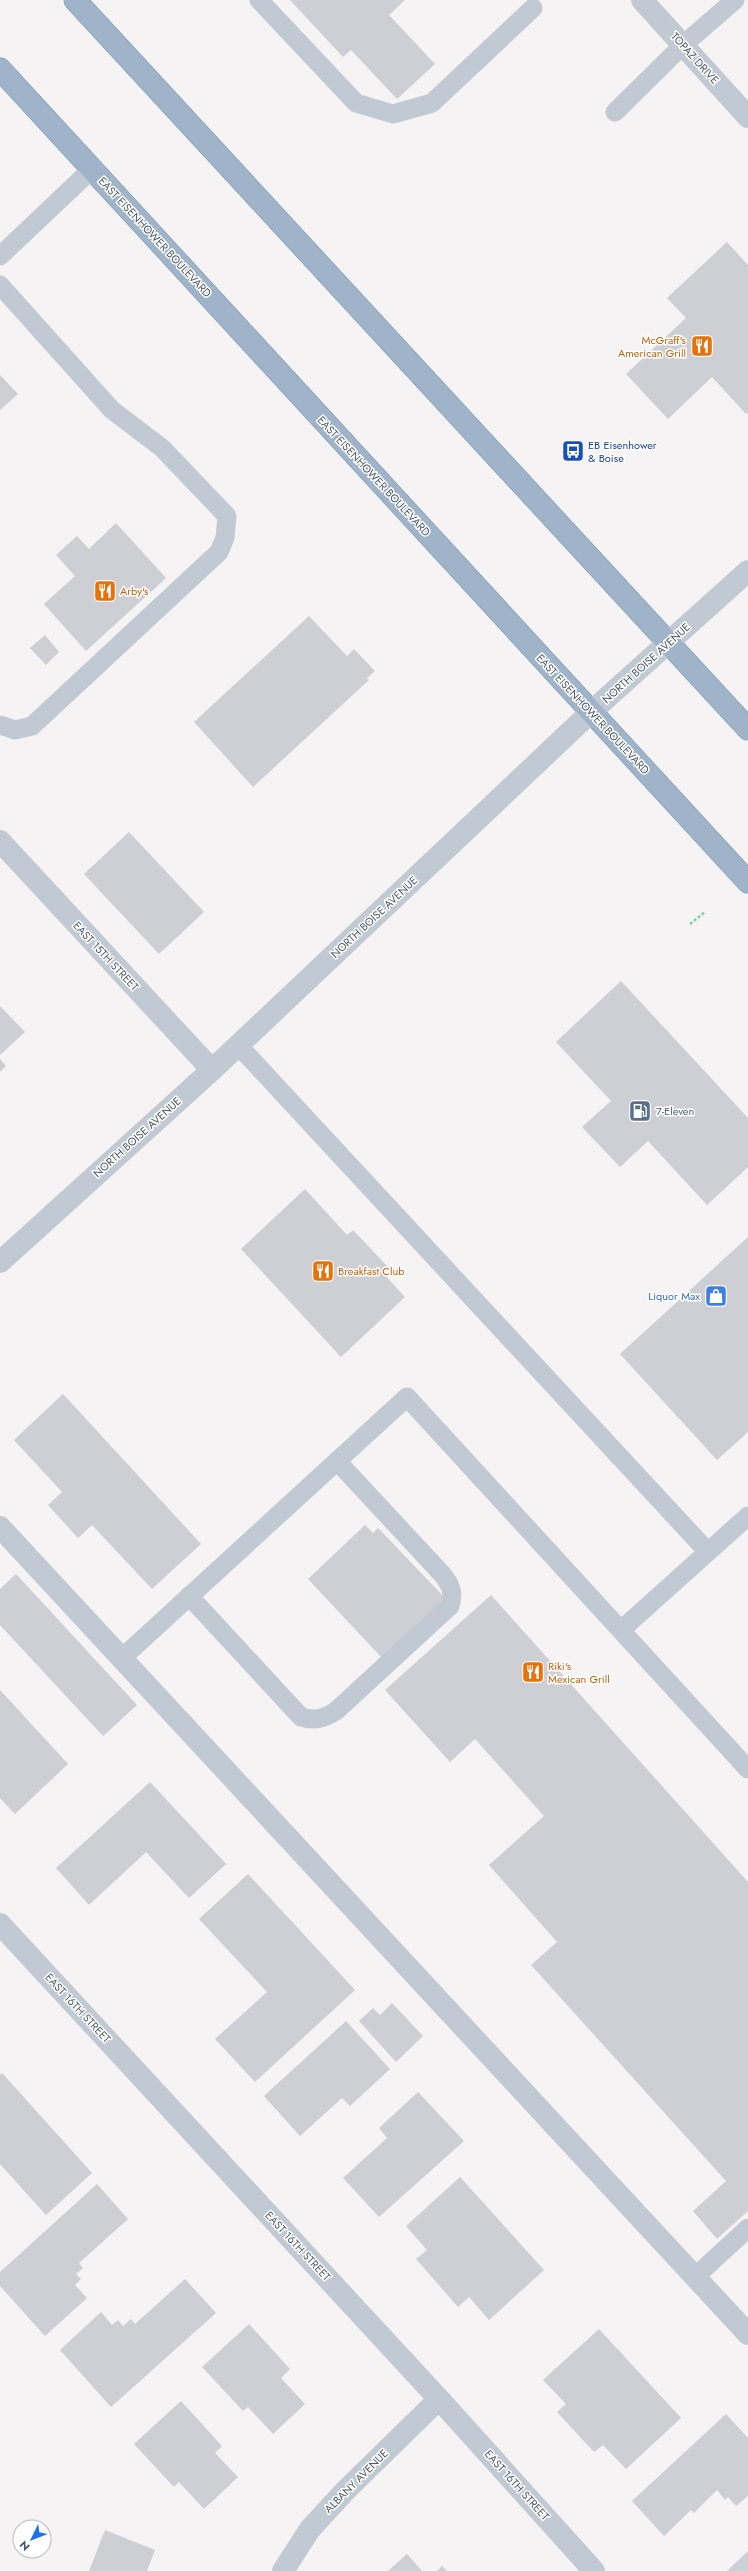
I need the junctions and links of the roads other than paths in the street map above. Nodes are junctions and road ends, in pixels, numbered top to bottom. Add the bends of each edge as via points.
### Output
1 (75, 0) edge
2 (259, 0) edge
3 (642, 0) edge
4 (735, 0) edge
5 (534, 3) edge
6 (683, 45) junction
7 (0, 69) edge
8 (614, 112) dead end
9 (748, 117) edge
10 (92, 169) junction
11 (0, 256) edge
12 (0, 285) edge
13 (748, 571) edge
14 (669, 644) junction
15 (591, 712) junction
16 (0, 725) edge
17 (748, 729) edge
18 (0, 841) edge
19 (748, 882) edge
20 (238, 1045) junction
21 (212, 1070) junction
22 (0, 1262) edge
23 (337, 1461) junction
24 (748, 1516) edge
25 (0, 1527) edge
26 (708, 1552) junction
27 (189, 1596) junction
28 (621, 1630) junction
29 (122, 1658) junction
30 (748, 1769) edge
31 (0, 1924) edge
32 (748, 2228) edge
33 (696, 2276) junction
34 (748, 2334) edge
35 (440, 2399) junction
36 (283, 2571) edge
37 (594, 2571) edge

1 - 14 highway
2 - 5 lane via 356,103 393,114 432,104
3 - 6 street, TOPAZ DRIVE
4 - 6 lane
6 - 8 lane
6 - 9 street, TOPAZ DRIVE
7 - 10 highway, EAST EISENHOWER BOULEVARD
10 - 11 lane
10 - 15 highway, EAST EISENHOWER BOULEVARD
12 - 16 lane via 112,410 162,448 227,516 225,538 219,552 32,726 15,730
13 - 14 street, NORTH BOISE AVENUE
14 - 15 street, NORTH BOISE AVENUE
14 - 17 highway
15 - 19 highway, EAST EISENHOWER BOULEVARD
15 - 20 street, NORTH BOISE AVENUE
18 - 21 street, EAST 15TH STREET
20 - 21 street, NORTH BOISE AVENUE
20 - 26 lane
21 - 22 street, NORTH BOISE AVENUE
23 - 27 lane
23 - 27 lane via 442,1574 450,1584 453,1595 450,1606 336,1712 313,1720 301,1717
23 - 28 lane via 407,1397
24 - 26 lane
25 - 29 street
26 - 28 lane
27 - 29 lane
28 - 30 lane
29 - 33 street
31 - 35 street, EAST 16TH STREET
32 - 33 lane
33 - 34 street
35 - 36 street, ALBANY AVENUE via 346,2490 310,2529
35 - 37 street, EAST 16TH STREET

